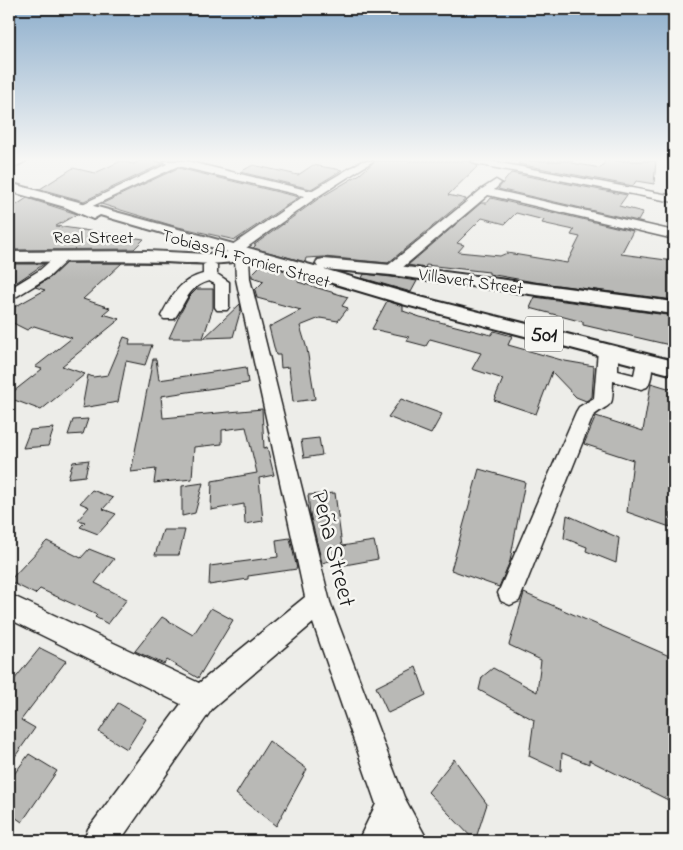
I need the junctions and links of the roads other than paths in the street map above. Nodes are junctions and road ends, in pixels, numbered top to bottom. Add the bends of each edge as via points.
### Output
1 (55, 201) edge
2 (95, 201) edge
3 (306, 201) edge
4 (474, 201) edge
5 (527, 201) edge
6 (80, 208) junction
7 (674, 235) edge
8 (192, 241) junction
9 (238, 255) junction
10 (147, 256) junction
11 (9, 257) edge
12 (63, 257) junction
13 (208, 259) junction
14 (268, 260) junction
15 (391, 270) junction
16 (210, 276) junction
17 (9, 295) edge
18 (413, 301) junction
19 (222, 308) dead end
20 (674, 308) edge
21 (169, 316) dead end
22 (608, 351) junction
23 (674, 368) edge
24 (510, 593) dead end
25 (318, 602) junction
26 (9, 606) edge
27 (202, 698) junction
28 (392, 806) junction
29 (100, 841) edge
30 (374, 841) edge
31 (412, 841) edge

1 - 6 main road, Tobias A. Fornier Street / 501
2 - 6 street
3 - 9 street
4 - 15 street
5 - 7 street
6 - 8 main road, Tobias A. Fornier Street / 501 via 93,215
8 - 9 main road, Tobias A. Fornier Street / 501
8 - 10 main road
9 - 13 main road, Real Street
9 - 14 main road, Tobias A. Fornier Street / 501
9 - 18 main road, Tobias A. Fornier Street / 501 via 392,299
9 - 25 street, Peña Street
10 - 12 main road, Real Street
10 - 13 main road, Real Street
11 - 12 main road, Real Street
12 - 17 street
13 - 16 street
14 - 15 main road, Villavert Street
14 - 18 main road, Tobias A. Fornier Street / 501
15 - 20 main road, Villavert Street
16 - 19 street via 222,282
16 - 21 street via 182,289
18 - 22 main road, Tobias A. Fornier Street / 501
22 - 23 main road, Tobias A. Fornier Street / 501
22 - 24 street via 603,402 585,412
25 - 27 street
25 - 28 street, Peña Street
26 - 27 street
27 - 29 street
28 - 30 street
28 - 31 street, Peña Street

